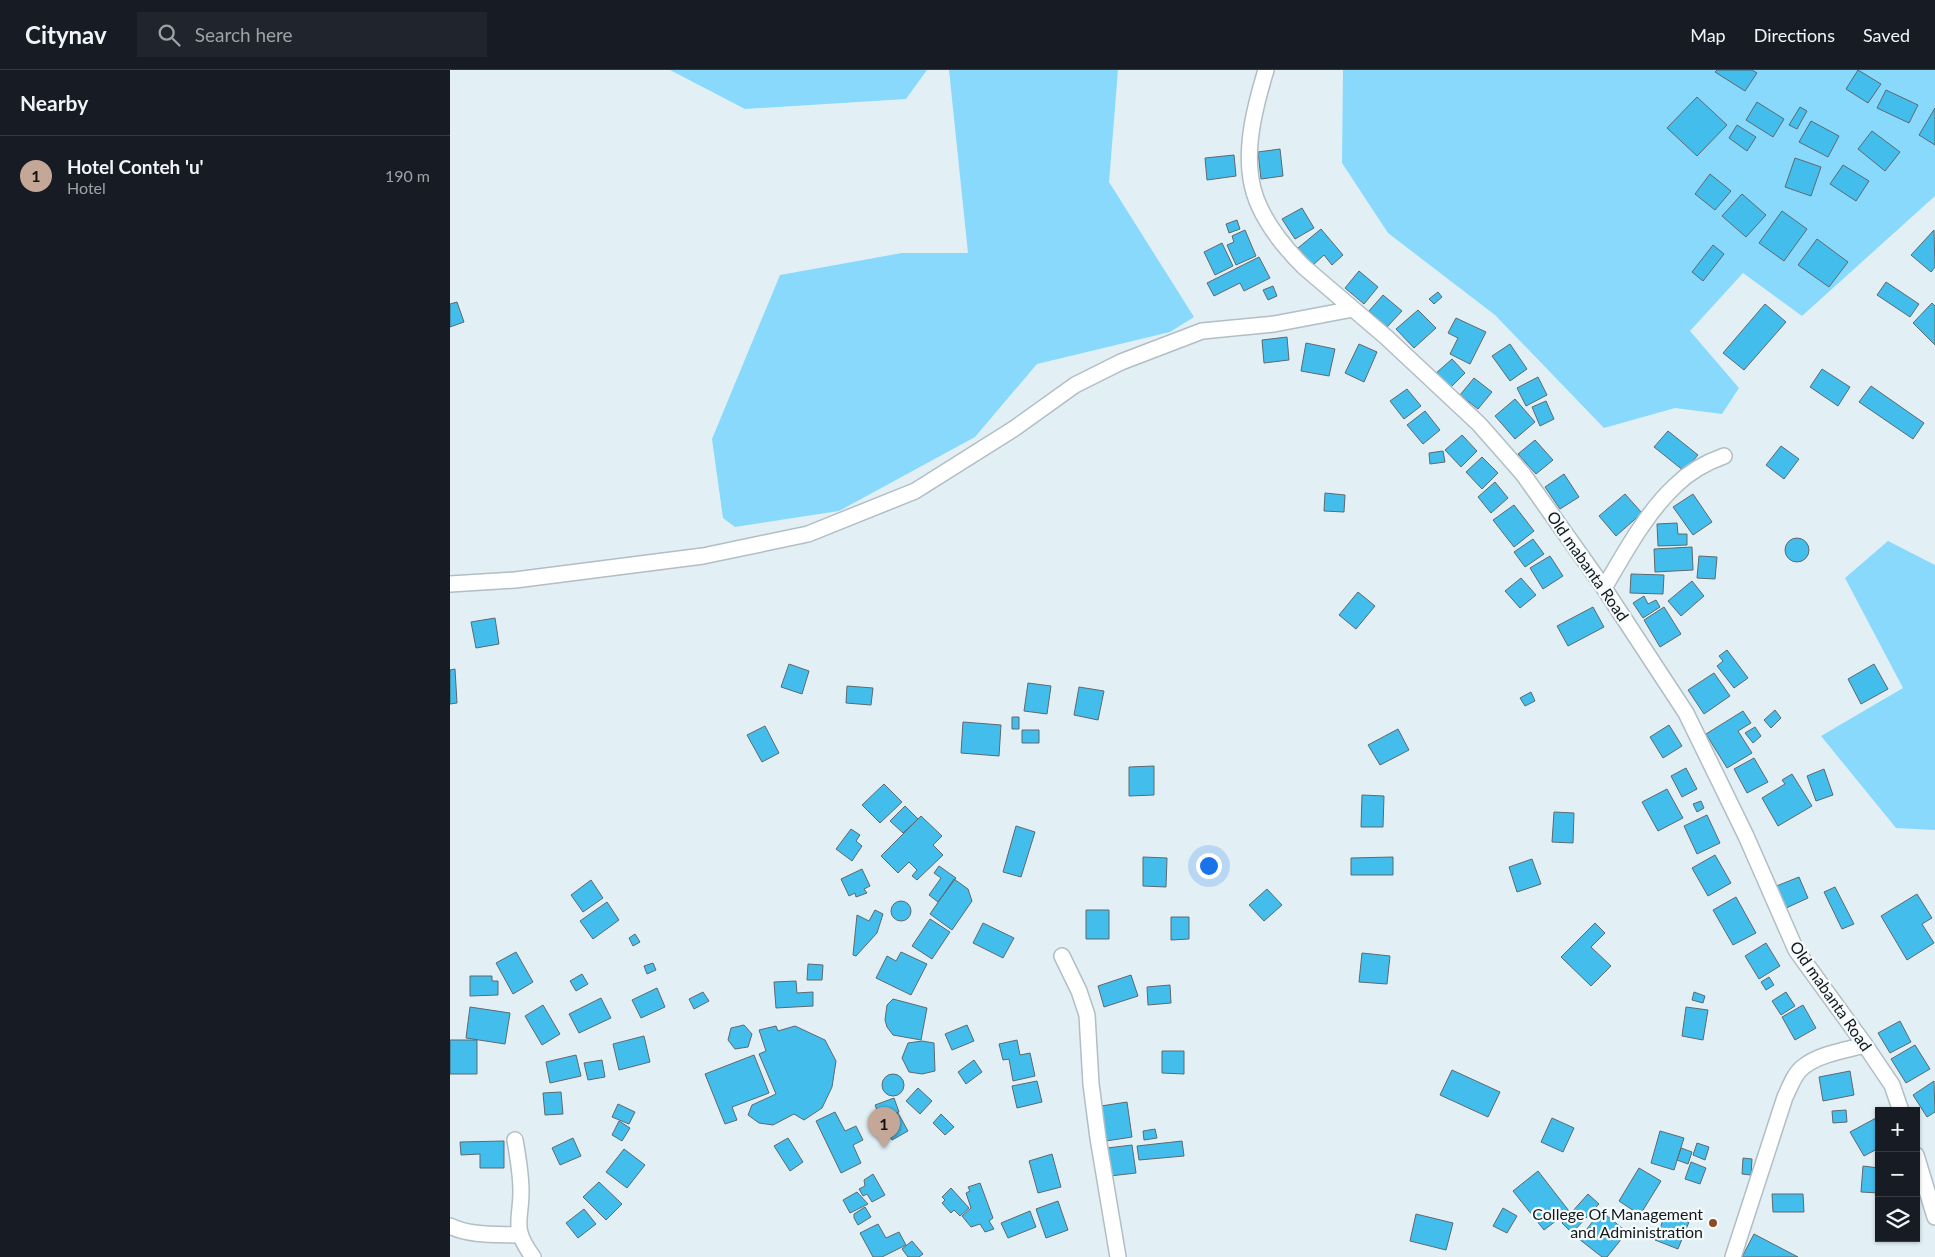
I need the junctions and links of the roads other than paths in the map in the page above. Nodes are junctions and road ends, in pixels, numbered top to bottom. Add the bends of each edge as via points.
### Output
1 (1266, 70) edge
2 (1353, 309) junction
3 (1724, 456) dead end
4 (450, 584) edge
5 (1604, 588) junction
6 (1062, 956) dead end
7 (1866, 1045) junction
8 (1900, 1107) edge
9 (515, 1140) dead end
10 (1920, 1168) edge
11 (1935, 1217) edge
12 (450, 1226) edge
13 (520, 1235) junction
14 (533, 1257) edge
15 (1118, 1257) edge
16 (1733, 1257) edge

1 - 2 street, Old mabanta Road via 1255,104 1250,158 1251,180 1257,200 1287,250
2 - 4 street via 1274,324 1202,331 1121,362 1075,386 915,491 808,534 703,556 514,580
2 - 5 street, Old mabanta Road via 1479,424 1523,474
3 - 5 street via 1675,485 1658,504
5 - 7 street, Old mabanta Road via 1686,713 1746,836 1796,950
6 - 15 street via 1087,1015 1093,1102
7 - 8 street, Old mabanta Road via 1892,1085
7 - 16 street via 1820,1058 1803,1067 1793,1080
9 - 13 street via 521,1192
10 - 11 street
12 - 13 street via 486,1234
13 - 14 street

